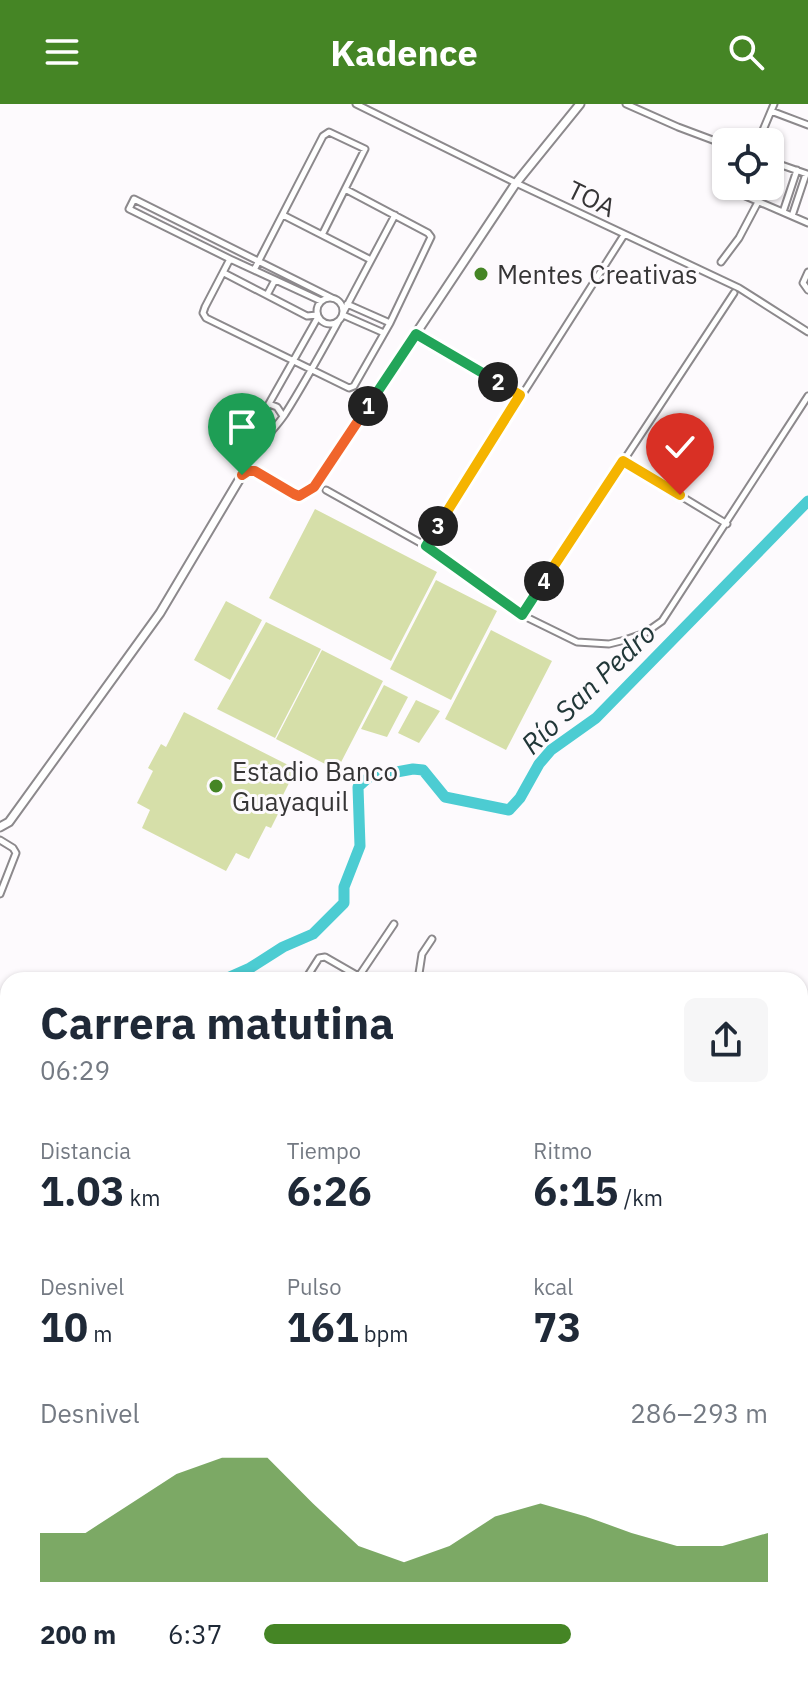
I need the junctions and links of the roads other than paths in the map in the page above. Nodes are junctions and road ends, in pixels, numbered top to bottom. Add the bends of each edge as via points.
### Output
1 (356, 104) edge
2 (580, 104) edge
3 (626, 104) edge
4 (774, 104) edge
5 (771, 111) junction
6 (808, 125) edge
7 (764, 128) edge
8 (712, 140) edge
9 (784, 166) edge
10 (797, 170) junction
11 (807, 174) edge
12 (516, 183) junction
13 (345, 189) junction
14 (754, 200) edge
15 (758, 202) junction
16 (783, 212) junction
17 (283, 215) junction
18 (395, 215) junction
19 (792, 216) junction
20 (808, 223) edge
21 (322, 235) junction
22 (624, 235) junction
23 (222, 242) junction
24 (217, 253) junction
25 (230, 259) junction
26 (260, 260) junction
27 (371, 260) junction
28 (721, 262) dead end
29 (254, 270) junction
30 (808, 272) edge
31 (224, 273) junction
32 (275, 280) junction
33 (808, 290) edge
34 (734, 293) dead end
35 (267, 295) junction
36 (332, 298) junction
37 (321, 301) junction
38 (340, 302) junction
39 (348, 304) junction
40 (343, 314) junction
41 (318, 316) junction
42 (338, 322) junction
43 (390, 323) junction
44 (808, 332) edge
45 (384, 333) junction
46 (416, 334) junction
47 (293, 360) junction
48 (311, 371) junction
49 (520, 395) junction
50 (808, 396) edge
51 (269, 404) junction
52 (283, 416) junction
53 (623, 461) junction
54 (242, 475) junction
55 (326, 490) dead end
56 (727, 524) junction
57 (426, 546) junction
58 (522, 615) junction
59 (0, 827) edge
60 (0, 840) edge
61 (0, 894) edge
62 (394, 924) dead end
63 (432, 939) dead end
64 (310, 972) edge
65 (351, 972) edge
66 (366, 972) edge
67 (419, 972) edge

1 - 12 street, TOA
2 - 12 street
3 - 8 street
4 - 5 street
5 - 6 street
5 - 7 street
9 - 10 street
10 - 11 street
10 - 16 street
11 - 19 street
12 - 22 street, TOA
12 - 46 street
13 - 17 street via 365,149 325,133
13 - 18 street
13 - 21 street
14 - 15 street
15 - 16 street
15 - 28 street
16 - 19 street
17 - 21 street
17 - 26 street
18 - 27 street
18 - 43 street via 431,237
19 - 20 street
21 - 27 street
22 - 44 street, TOA via 739,288
22 - 49 street
23 - 24 street
23 - 24 street via 134,199 129,209
23 - 26 street
24 - 25 street
25 - 29 street
25 - 31 street
26 - 29 street
26 - 36 street
27 - 39 street
29 - 32 street
30 - 33 street via 803,283
31 - 35 street
31 - 47 street via 203,315
32 - 35 street
32 - 37 street
34 - 53 street
35 - 41 street via 307,316
36 - 37 street
36 - 38 street
37 - 41 street
38 - 39 street
38 - 40 street
39 - 40 street
39 - 43 street
40 - 42 street
40 - 45 street
41 - 42 street via 327,324
41 - 47 street
42 - 48 street
43 - 45 street
45 - 48 street via 352,388
46 - 49 street
46 - 54 street via 309,491 299,496 255,471
47 - 48 street
47 - 51 street
48 - 52 street
49 - 57 street
50 - 56 street
51 - 52 street
51 - 54 street via 245,446
52 - 54 street via 247,458
53 - 56 street
53 - 58 street
54 - 59 street via 160,613 9,822
55 - 57 street
56 - 58 street via 662,621 645,633 609,644 577,642
57 - 58 street
60 - 61 street via 16,853
62 - 66 street
63 - 67 street
64 - 65 street via 325,957

